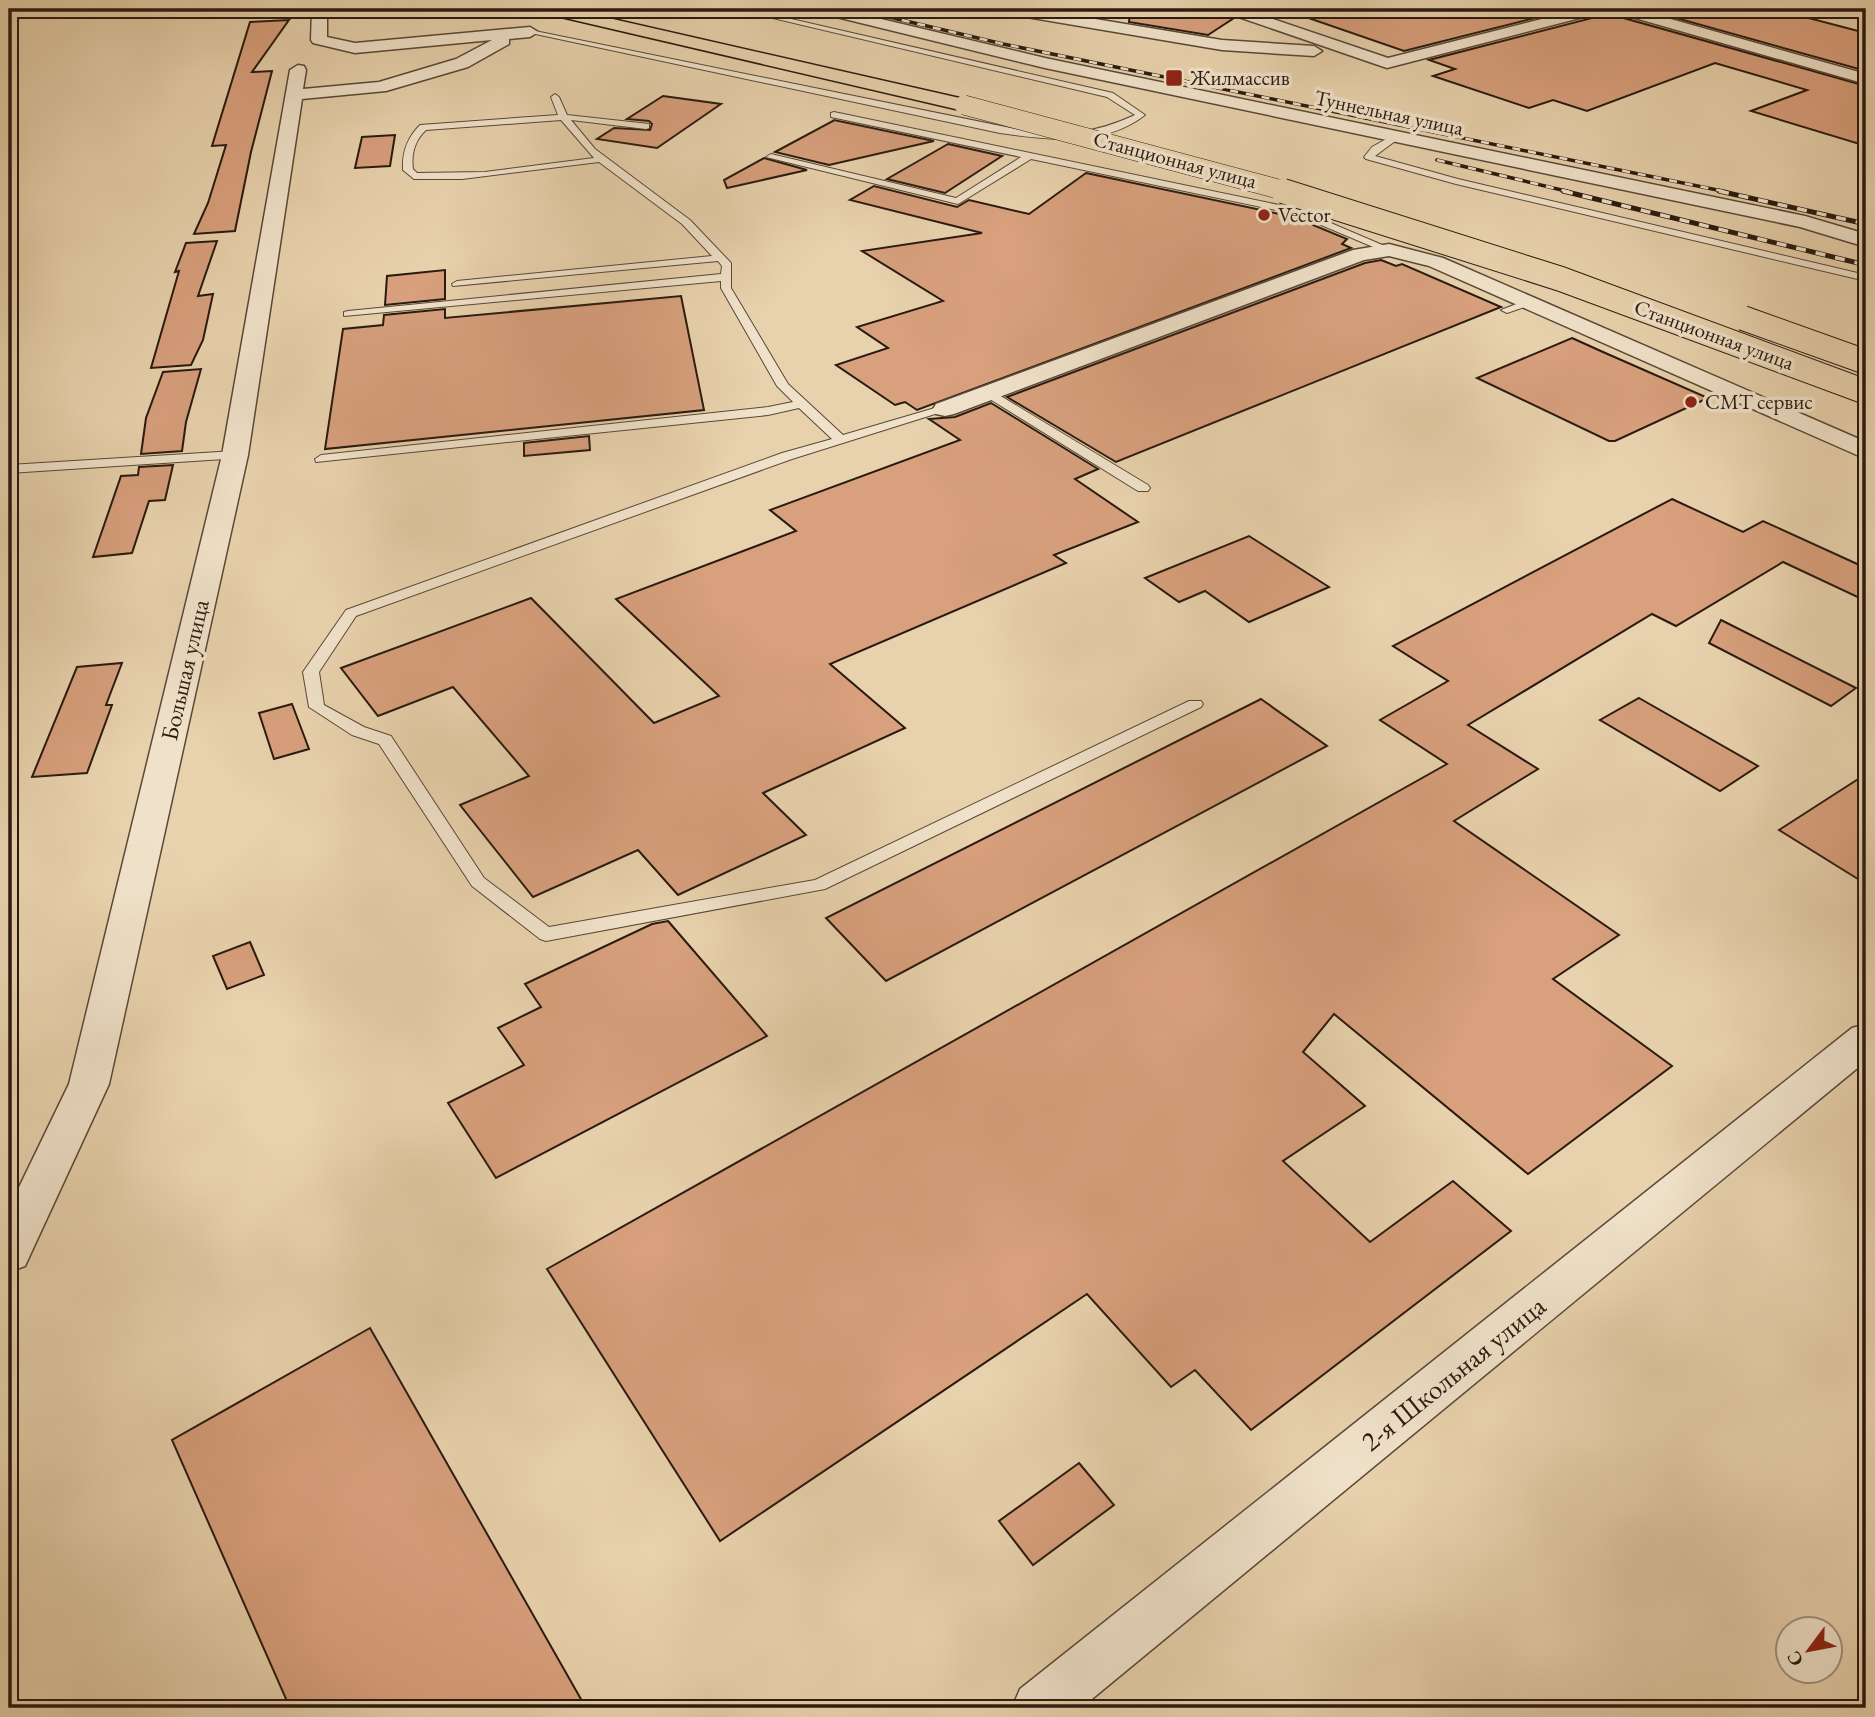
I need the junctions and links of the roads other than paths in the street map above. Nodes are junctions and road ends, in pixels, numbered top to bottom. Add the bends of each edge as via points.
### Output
1 (319, 9) edge
2 (548, 9) edge
3 (739, 9) edge
4 (821, 9) edge
5 (1009, 9) edge
6 (1229, 9) edge
7 (1598, 9) edge
8 (1619, 9) edge
9 (524, 32) junction
10 (1208, 42) junction
11 (1353, 51) junction
12 (1180, 58) dead end
13 (1866, 79) edge
14 (992, 92) dead end
15 (555, 97) dead end
16 (834, 115) dead end
17 (564, 117) junction
18 (646, 126) dead end
19 (1152, 133) dead end
20 (1395, 137) junction
21 (1029, 156) junction
22 (771, 158) dead end
23 (603, 159) junction
24 (1866, 241) edge
25 (1389, 250) junction
26 (720, 258) junction
27 (726, 277) junction
28 (1866, 278) edge
29 (457, 284) dead end
30 (1723, 311) dead end
31 (348, 314) dead end
32 (1866, 362) edge
33 (1866, 392) edge
34 (989, 393) junction
35 (800, 404) junction
36 (945, 409) joint
37 (842, 440) junction
38 (1866, 452) edge
39 (235, 455) junction
40 (321, 459) dead end
41 (9, 469) edge
42 (1143, 488) dead end
43 (1195, 704) dead end
44 (1866, 1039) edge
45 (9, 1253) edge
46 (1039, 1708) edge

1 - 9 street via 319,40 355,48
2 - 33 main road, Станционная улица, bridge via 964,105 1217,170 1555,276
3 - 9 lane via 1110,95 1141,115 1112,130 1052,138
4 - 20 street, Туннельная улица via 1045,64
5 - 10 street
6 - 11 street
7 - 11 street via 1388,63
8 - 13 street
9 - 39 street, Большая улица via 462,63 380,87 296,82
10 - 11 street
10 - 12 street
14 - 19 main road, Станционная улица
15 - 17 lane
16 - 21 lane
17 - 18 lane
17 - 23 lane
17 - 23 lane via 423,127 414,136 408,170 414,176 490,176
20 - 24 street, Туннельная улица via 1805,222
20 - 28 lane via 1369,158
21 - 22 lane via 958,201
21 - 25 lane via 1298,212
23 - 26 lane via 689,225
25 - 34 street, Станционная улица via 1360,254
25 - 38 street, Станционная улица via 1436,262 1518,306
26 - 27 lane via 727,265
26 - 29 lane
27 - 31 lane
27 - 35 lane via 726,288 783,386
30 - 32 main road, Станционная улица, bridge
34 - 36 street, Станционная улица
34 - 42 lane
35 - 37 lane
35 - 40 lane
36 - 37 lane
37 - 43 lane via 351,612 311,673 317,706 358,731 385,740 478,882 545,934 819,885
39 - 41 lane
39 - 45 street, Большая улица via 89,1084
44 - 46 street, 2-я Школьная улица

